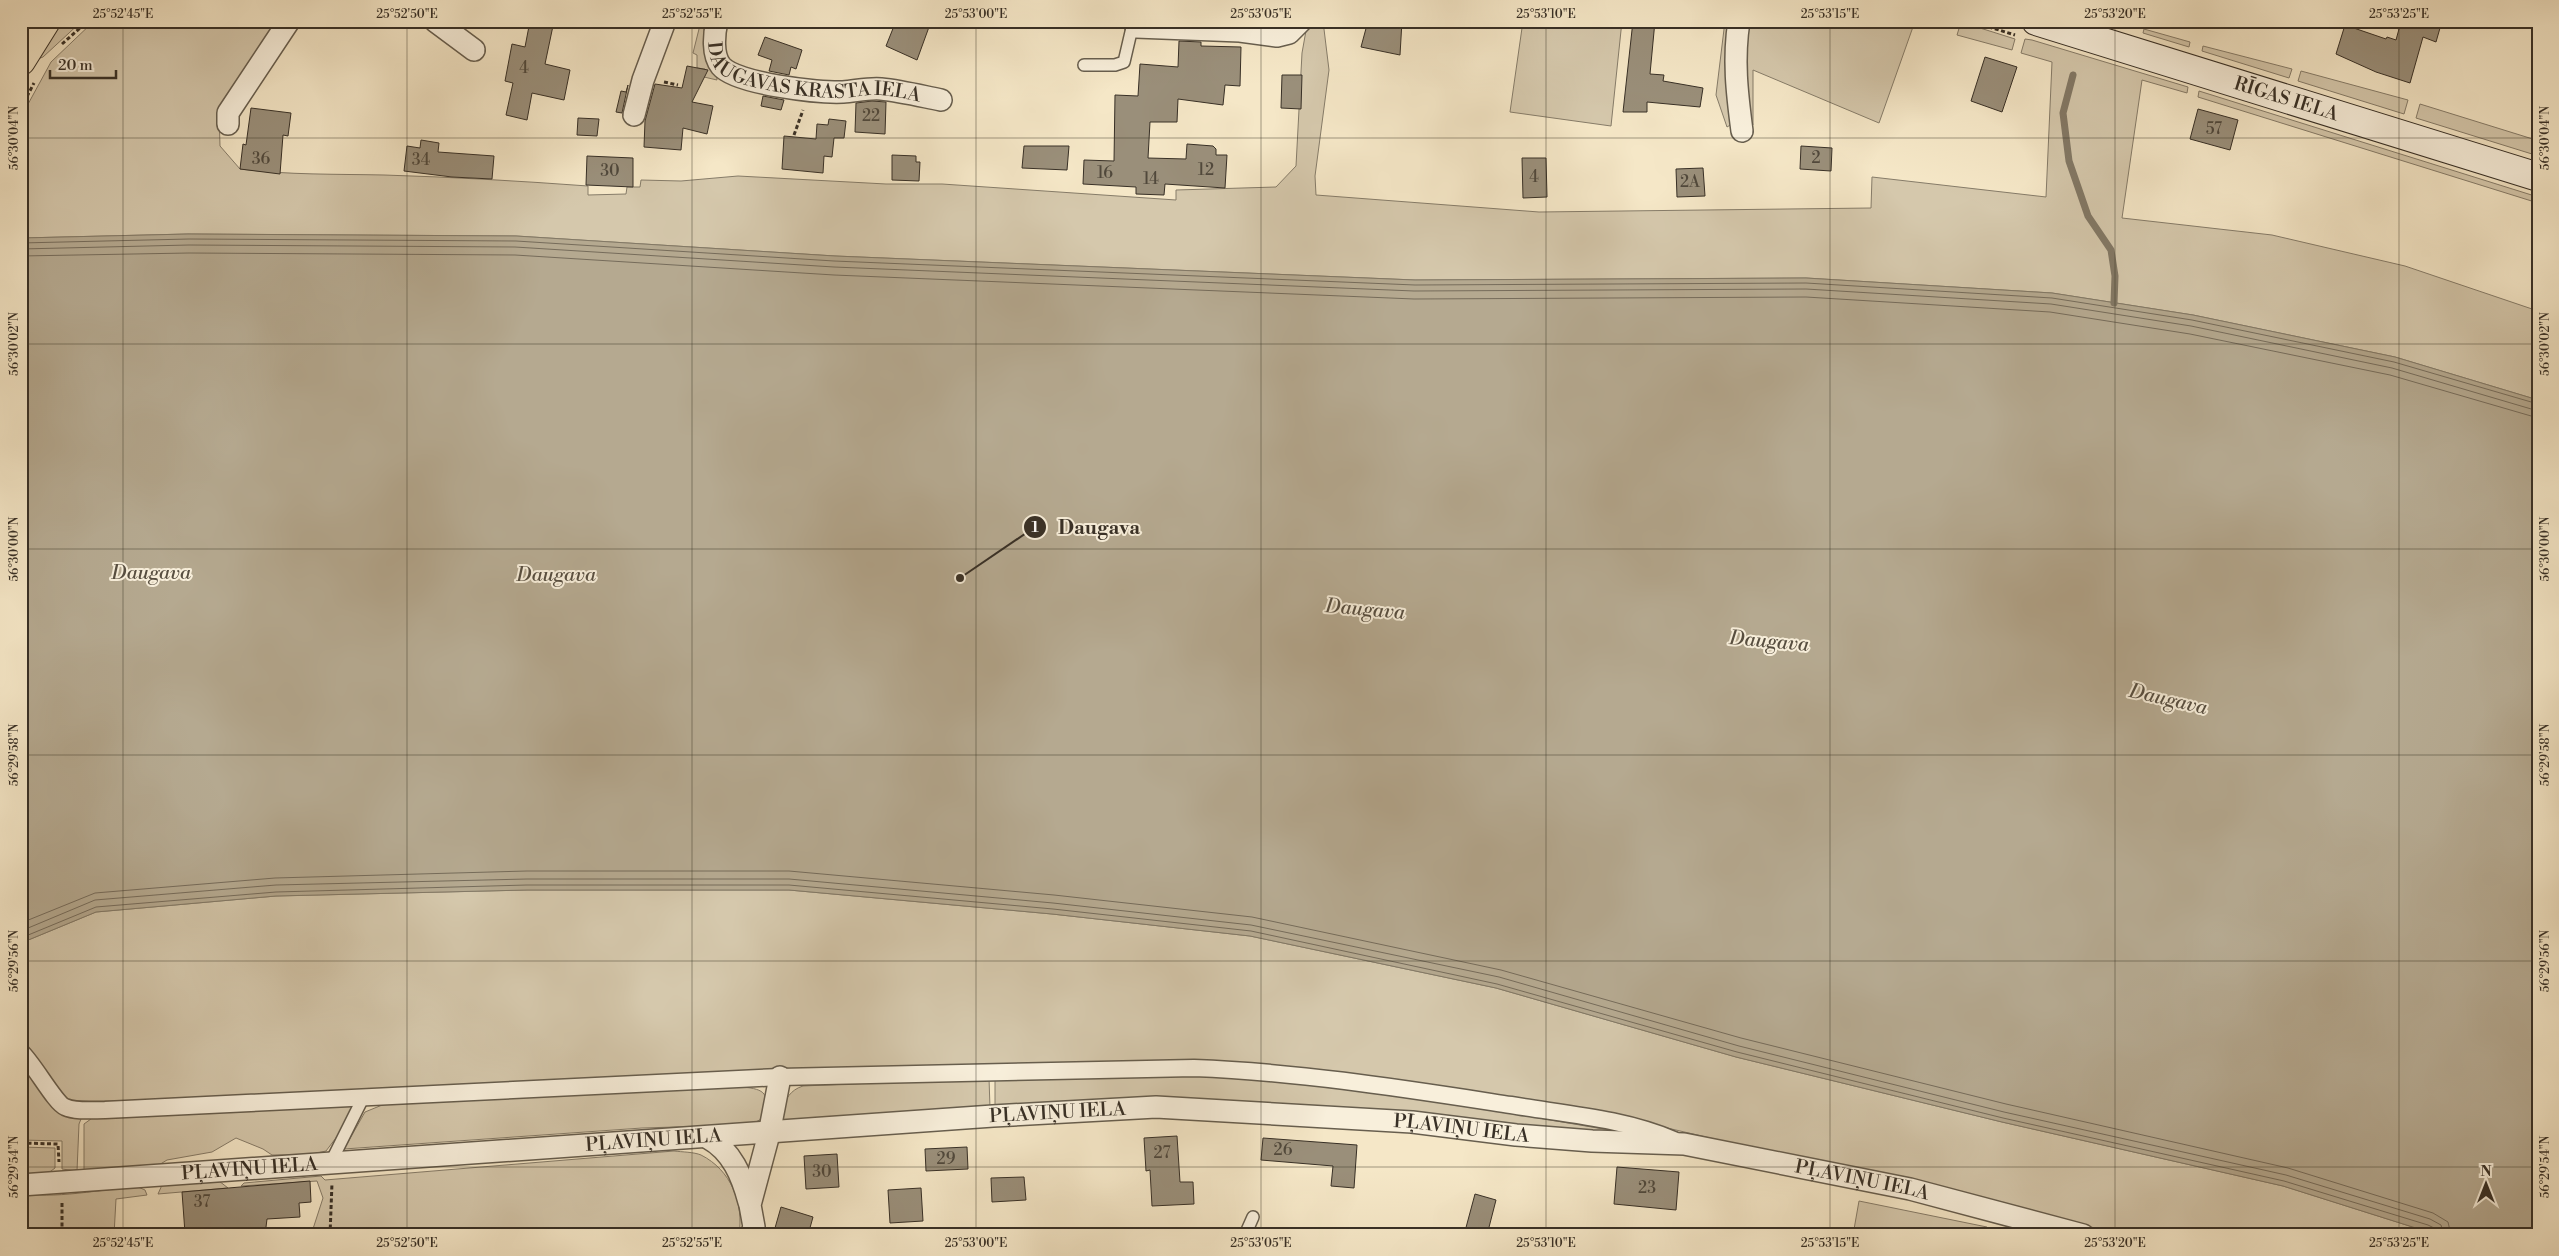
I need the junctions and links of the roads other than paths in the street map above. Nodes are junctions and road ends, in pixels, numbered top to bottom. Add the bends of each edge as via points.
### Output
1 (32, 21) edge
2 (46, 21) edge
3 (289, 21) edge
4 (435, 21) edge
5 (665, 21) edge
6 (717, 21) edge
7 (1301, 21) edge
8 (1740, 21) edge
9 (2036, 21) edge
10 (21, 24) edge
11 (1136, 27) joint
12 (474, 50) dead end
13 (1084, 64) dead end
14 (29, 68) edge
15 (941, 100) dead end
16 (634, 115) dead end
17 (228, 124) dead end
18 (1742, 131) dead end
19 (2538, 177) edge
20 (21, 1052) edge
21 (780, 1077) junction
22 (363, 1098) junction
23 (769, 1134) junction
24 (708, 1138) junction
25 (1684, 1144) junction
26 (331, 1162) junction
27 (21, 1185) edge
28 (750, 1205) junction
29 (1252, 1217) dead end
30 (751, 1235) edge
31 (1245, 1235) edge
32 (2083, 1235) edge

1 - 10 main road
2 - 14 main road
3 - 17 street via 228,113
4 - 12 street
5 - 16 street
6 - 15 street, DAUGAVAS KRASTA IELA via 715,49 718,61 740,78 800,90 845,92 881,89
7 - 11 street via 1289,33 1277,36 1240,31
8 - 18 street via 1735,76
9 - 19 main road, RĪGAS IELA
11 - 13 lane via 1131,32 1124,62 1115,65
20 - 22 street via 39,1071 58,1101 74,1110
21 - 22 street
21 - 23 street
21 - 25 street via 1112,1068 1236,1070 1421,1091 1590,1118 1656,1133
22 - 26 lane
23 - 24 street, PĻAVIŅU IELA
23 - 25 street, PĻAVIŅU IELA via 1156,1107 1412,1122 1592,1141
23 - 28 street
24 - 26 street, PĻAVIŅU IELA
24 - 28 street via 721,1145 742,1175
25 - 32 street, PĻAVIŅU IELA via 1910,1189
26 - 27 street, PĻAVIŅU IELA
28 - 30 street via 754,1227
29 - 31 lane

